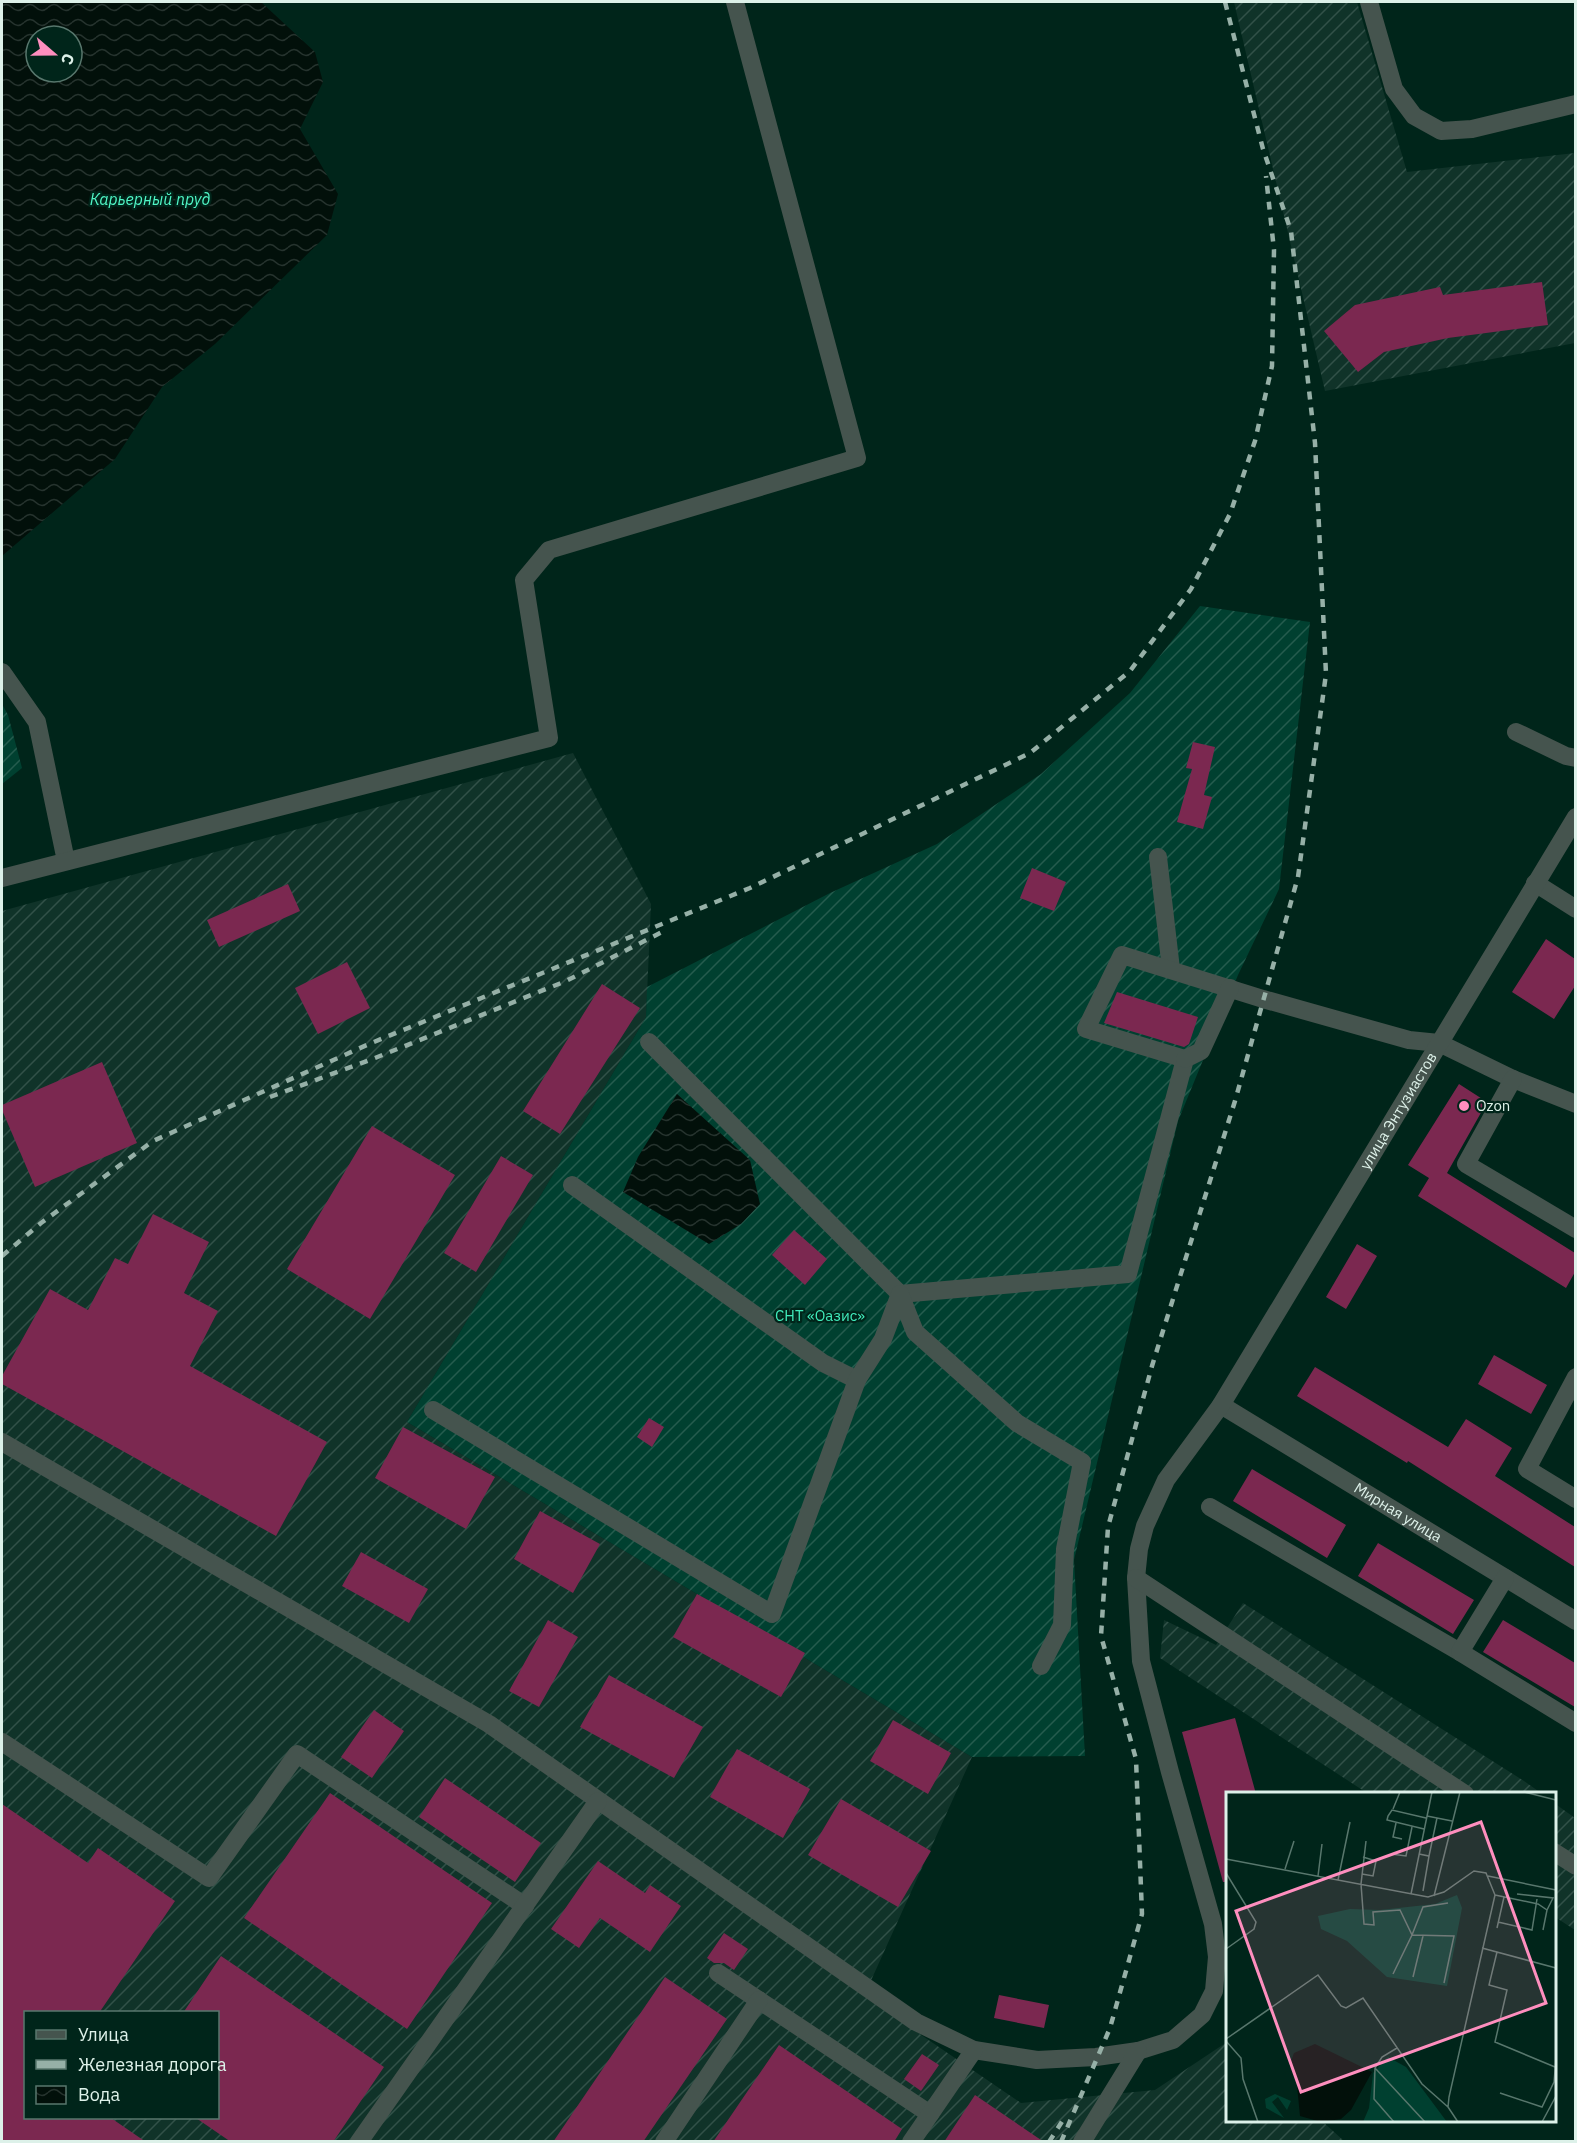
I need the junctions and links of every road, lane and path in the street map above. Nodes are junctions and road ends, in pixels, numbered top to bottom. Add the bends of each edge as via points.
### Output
1 (735, 2) edge
2 (1369, 2) edge
3 (1575, 104) edge
4 (2, 672) edge
5 (1516, 732) dead end
6 (1575, 758) edge
7 (1575, 817) edge
8 (1158, 857) dead end
9 (66, 861) junction
10 (2, 878) edge
11 (1535, 883) junction
12 (1575, 909) edge
13 (1171, 969) junction
14 (1230, 988) junction
15 (649, 1042) dead end
16 (1439, 1043) junction
17 (1185, 1059) junction
18 (1513, 1079) junction
19 (1575, 1104) edge
20 (572, 1185) dead end
21 (1575, 1229) edge
22 (900, 1294) junction
23 (1575, 1377) edge
24 (857, 1380) junction
25 (1221, 1405) junction
26 (433, 1410) dead end
27 (2, 1442) edge
28 (1575, 1499) edge
29 (1210, 1507) dead end
30 (1136, 1578) junction
31 (1505, 1578) junction
32 (1575, 1621) edge
33 (1460, 1652) junction
34 (1041, 1666) dead end
35 (1575, 1724) edge
36 (2, 1743) edge
37 (1462, 1792) edge
38 (598, 1801) junction
39 (1556, 1853) edge
40 (1575, 1866) edge
41 (525, 1906) junction
42 (718, 1973) dead end
43 (759, 2000) junction
44 (974, 2050) junction
45 (1138, 2051) junction
46 (930, 2114) junction
47 (359, 2142) edge
48 (664, 2142) edge
49 (912, 2142) edge
50 (1082, 2142) edge

1 - 9 street via 857,458 549,550 524,580 549,738
2 - 3 street via 1394,89 1414,116 1441,131 1472,129
4 - 9 street via 37,722
5 - 6 street
7 - 11 street, улица Энтузиастов
8 - 13 street
9 - 10 street
11 - 12 street
11 - 16 street, улица Энтузиастов
13 - 14 street
13 - 17 street via 1122,955 1086,1029
14 - 16 street via 1409,1040
14 - 17 street via 1201,1051
15 - 22 street
16 - 18 street
16 - 25 street, улица Энтузиастов
17 - 22 street via 1128,1274
18 - 19 street
18 - 21 street via 1466,1164
20 - 24 street via 823,1363
22 - 24 street via 883,1339
22 - 34 street via 915,1332 1017,1423 1082,1462 1065,1549 1062,1625
23 - 28 street via 1527,1469
24 - 26 street via 772,1614
25 - 30 street, улица Энтузиастов via 1166,1480 1145,1526
25 - 31 street, Мирная улица
27 - 38 street, улица Энтузиастов via 489,1724
29 - 33 street
30 - 37 street
30 - 45 street, улица Энтузиастов via 1141,1661 1213,1924 1217,1957 1214,1991 1202,2015 1173,2040
31 - 32 street, Мирная улица
31 - 33 street
33 - 35 street
36 - 41 street via 208,1878 297,1754
38 - 41 street
38 - 44 street, улица Энтузиастов via 916,2022
39 - 40 street
41 - 47 street
42 - 43 street
43 - 46 street
43 - 48 street
44 - 45 street, улица Энтузиастов via 1037,2060
44 - 46 street
45 - 50 street
46 - 49 street

